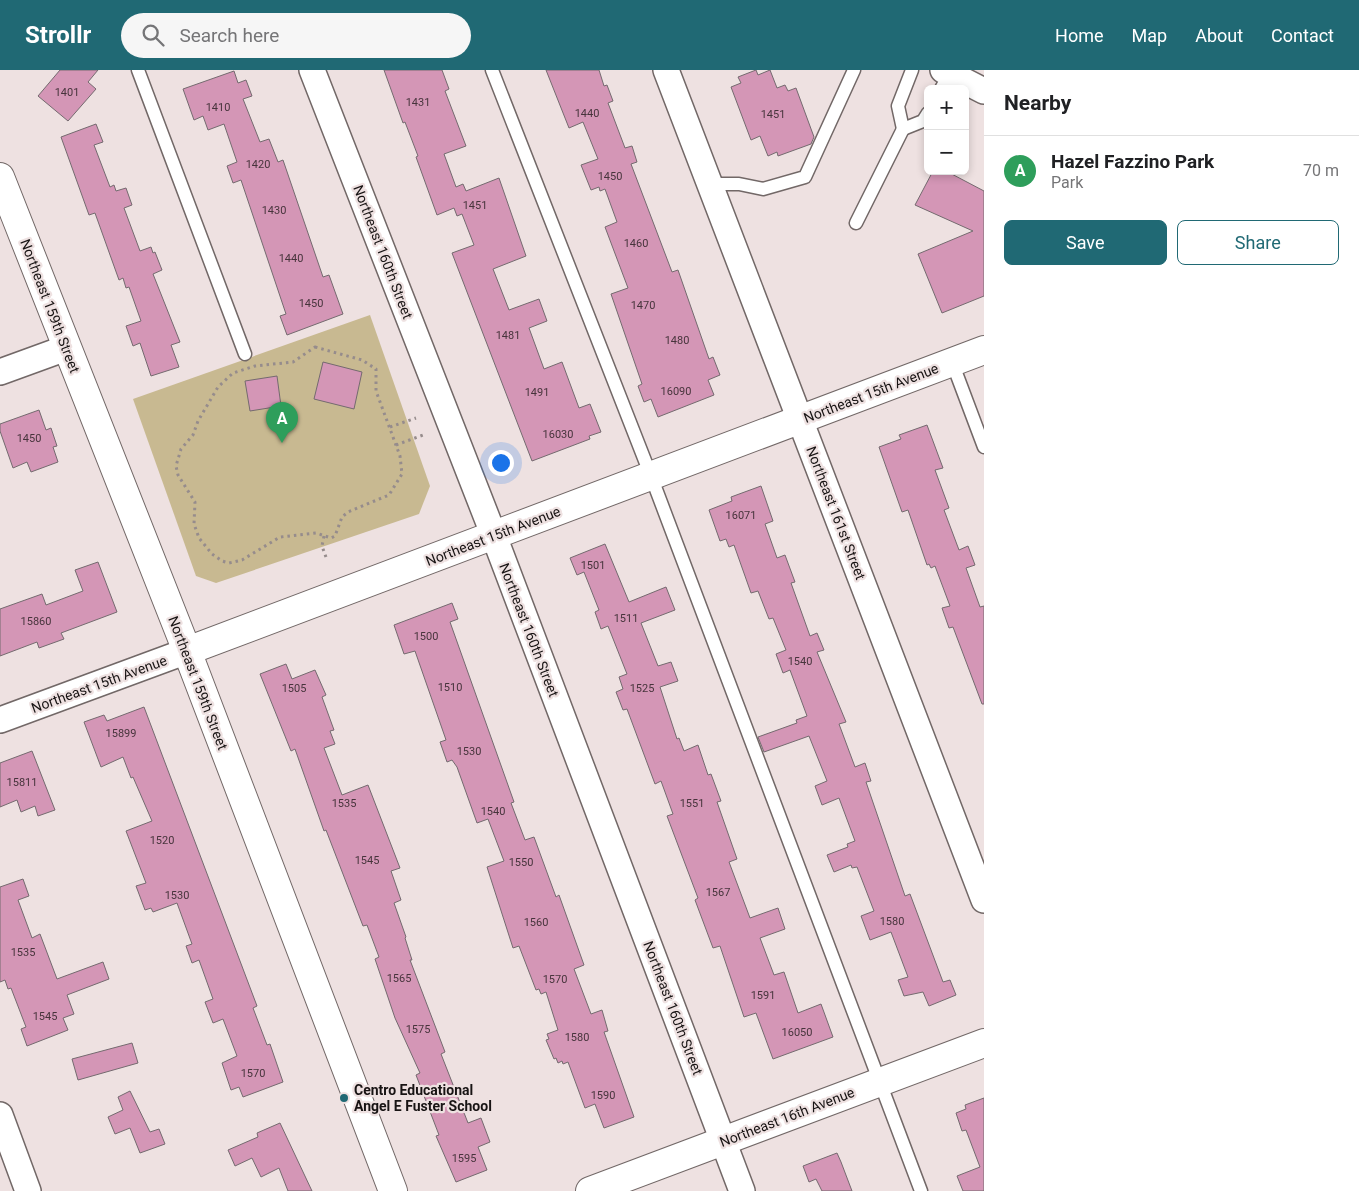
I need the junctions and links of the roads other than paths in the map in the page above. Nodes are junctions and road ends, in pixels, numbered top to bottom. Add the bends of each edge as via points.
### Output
1 (138, 70) edge
2 (312, 70) edge
3 (492, 70) edge
4 (666, 70) edge
5 (854, 70) edge
6 (912, 70) edge
7 (924, 119) edge
8 (902, 129) junction
9 (0, 177) edge
10 (710, 184) junction
11 (856, 223) dead end
12 (66, 348) junction
13 (984, 350) edge
14 (245, 354) dead end
15 (952, 362) junction
16 (0, 372) edge
17 (800, 420) junction
18 (984, 447) edge
19 (651, 476) junction
20 (494, 536) junction
21 (186, 651) junction
22 (0, 720) edge
23 (984, 900) edge
24 (984, 1043) edge
25 (879, 1083) junction
26 (0, 1115) edge
27 (724, 1142) junction
28 (28, 1191) edge
29 (393, 1191) edge
30 (590, 1191) edge
31 (742, 1191) edge
32 (921, 1191) edge

1 - 14 lane
2 - 20 street, Northeast 160th Street
3 - 19 lane
4 - 10 street, Northeast 161st Street
5 - 10 lane via 805,177 763,189 739,184
6 - 8 lane via 898,106
7 - 8 lane
8 - 11 lane
9 - 12 street, Northeast 159th Street
10 - 17 street, Northeast 161st Street
12 - 16 street
12 - 21 street, Northeast 159th Street
13 - 15 street, Northeast 15th Avenue
15 - 17 street, Northeast 15th Avenue
15 - 18 lane
17 - 19 street, Northeast 15th Avenue
17 - 23 street, Northeast 161st Street
19 - 20 street, Northeast 15th Avenue
19 - 25 lane
20 - 21 street, Northeast 15th Avenue
20 - 27 street, Northeast 160th Street
21 - 22 street, Northeast 15th Avenue
21 - 29 street, Northeast 159th Street
24 - 25 street, Northeast 16th Avenue
25 - 27 street, Northeast 16th Avenue
25 - 32 lane
26 - 28 street
27 - 30 street, Northeast 16th Avenue
27 - 31 street, Northeast 160th Street

